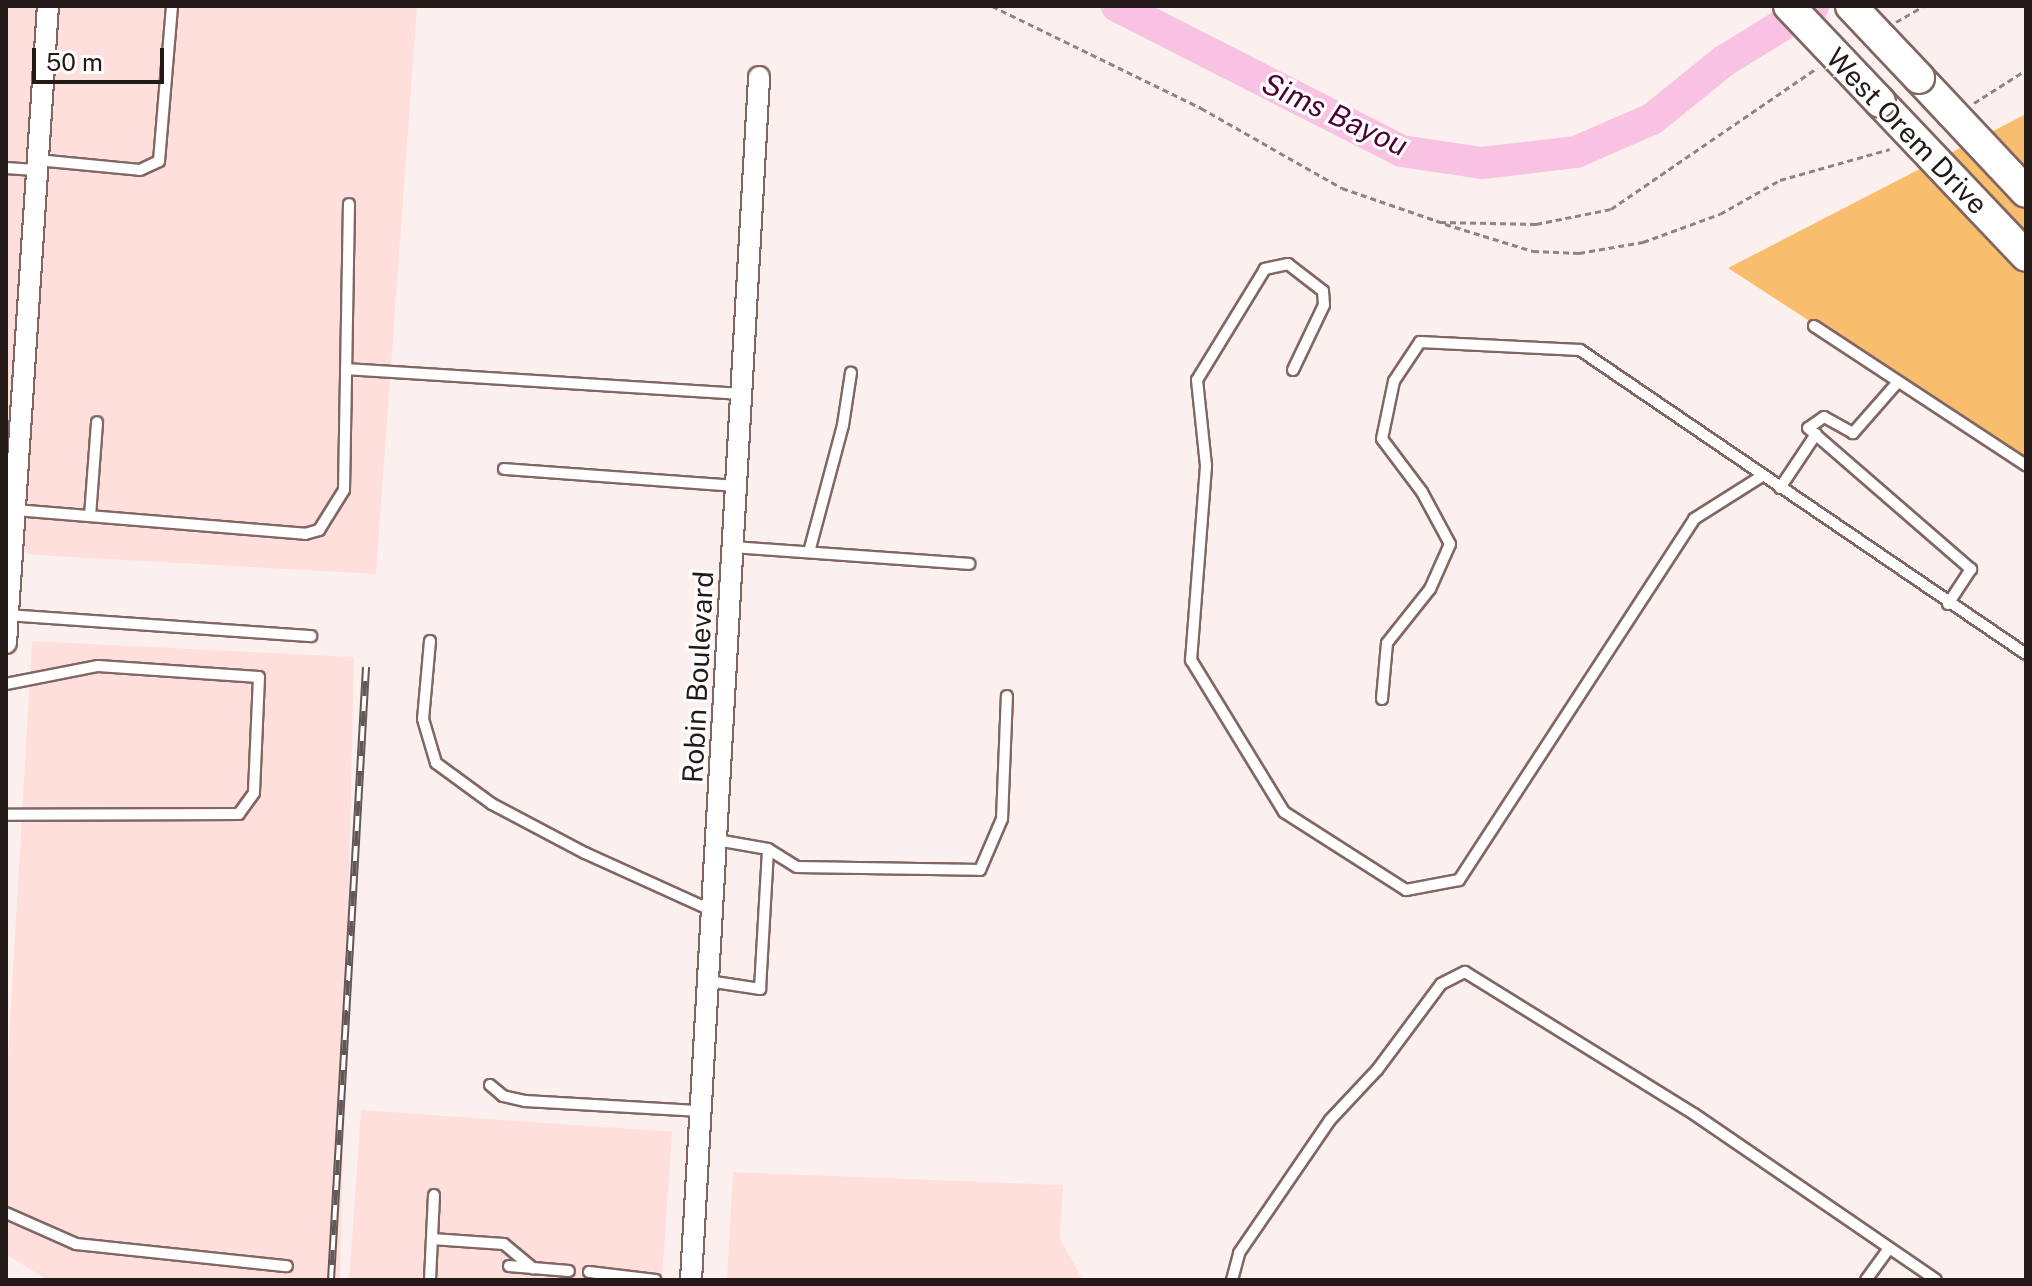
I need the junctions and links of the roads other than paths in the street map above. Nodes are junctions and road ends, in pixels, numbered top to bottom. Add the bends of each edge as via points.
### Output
1 (48, 6) edge
2 (172, 6) edge
3 (1789, 6) edge
4 (1851, 6) edge
5 (759, 77) dead end
6 (36, 165) junction
7 (6, 168) edge
8 (2026, 192) edge
9 (349, 204) dead end
10 (2026, 256) edge
11 (1814, 326) dead end
12 (346, 369) junction
13 (1293, 370) dead end
14 (851, 373) dead end
15 (1897, 383) junction
16 (743, 395) junction
17 (97, 422) dead end
18 (13, 423) edge
19 (1816, 434) junction
20 (2026, 465) edge
21 (504, 469) dead end
22 (1762, 476) junction
23 (738, 486) junction
24 (1780, 488) junction
25 (15, 510) junction
26 (90, 516) junction
27 (734, 547) junction
28 (809, 552) junction
29 (969, 564) dead end
30 (8, 593) edge
31 (1948, 604) junction
32 (8, 615) edge
33 (311, 636) dead end
34 (430, 641) dead end
35 (6, 643) edge
36 (2026, 654) edge
37 (6, 684) edge
38 (1007, 696) dead end
39 (1382, 699) dead end
40 (6, 815) edge
41 (717, 840) junction
42 (768, 849) junction
43 (713, 911) junction
44 (708, 981) junction
45 (490, 1085) dead end
46 (701, 1111) junction
47 (434, 1195) dead end
48 (6, 1213) edge
49 (432, 1239) junction
50 (1889, 1248) junction
51 (287, 1266) dead end
52 (509, 1266) dead end
53 (533, 1268) junction
54 (569, 1271) dead end
55 (589, 1272) dead end
56 (430, 1280) edge
57 (656, 1280) edge
58 (691, 1280) edge
59 (1232, 1280) edge
60 (1866, 1280) edge
61 (1936, 1280) edge

1 - 6 street
2 - 6 lane via 159,161 140,170
3 - 10 main road, West Orem Drive, bridge
4 - 8 main road, West Orem Drive, bridge
5 - 16 street, Robin Boulevard
6 - 7 lane
6 - 18 street
9 - 12 lane
11 - 15 lane
12 - 16 lane
12 - 26 lane via 344,490 319,530 305,534
13 - 22 lane via 1324,305 1323,291 1288,264 1265,269 1197,380 1206,466 1191,660 1284,812 1406,890 1459,880 1694,519
14 - 28 lane via 843,425
15 - 19 lane via 1853,433 1823,417 1809,426
15 - 20 lane
16 - 23 street, Robin Boulevard
17 - 26 lane
18 - 25 street
19 - 24 lane
19 - 31 lane via 1971,569
21 - 23 lane
22 - 24 lane
22 - 39 lane via 1580,350 1420,342 1394,381 1382,439 1422,492 1450,544 1430,589 1387,643
23 - 27 street, Robin Boulevard
24 - 31 lane
25 - 26 lane
25 - 30 street
27 - 28 lane
27 - 41 street, Robin Boulevard
28 - 29 lane
30 - 32 street
31 - 36 lane
32 - 33 lane
32 - 35 street
34 - 43 lane via 423,719 436,763 479,796 572,846
37 - 40 lane via 98,666 259,677 254,793 239,814
38 - 42 lane via 1002,819 980,870 797,867
41 - 42 lane
41 - 43 street, Robin Boulevard
42 - 44 lane via 760,989
43 - 44 street, Robin Boulevard
44 - 46 street, Robin Boulevard
45 - 46 lane via 503,1096 525,1101
46 - 58 street, Robin Boulevard
47 - 49 lane
48 - 51 lane via 76,1244
49 - 53 lane via 504,1244
49 - 56 lane
50 - 59 lane via 1694,1114 1465,972 1441,984 1377,1070 1330,1120 1239,1253
50 - 60 lane
50 - 61 lane
52 - 53 lane
53 - 54 lane
55 - 57 lane

